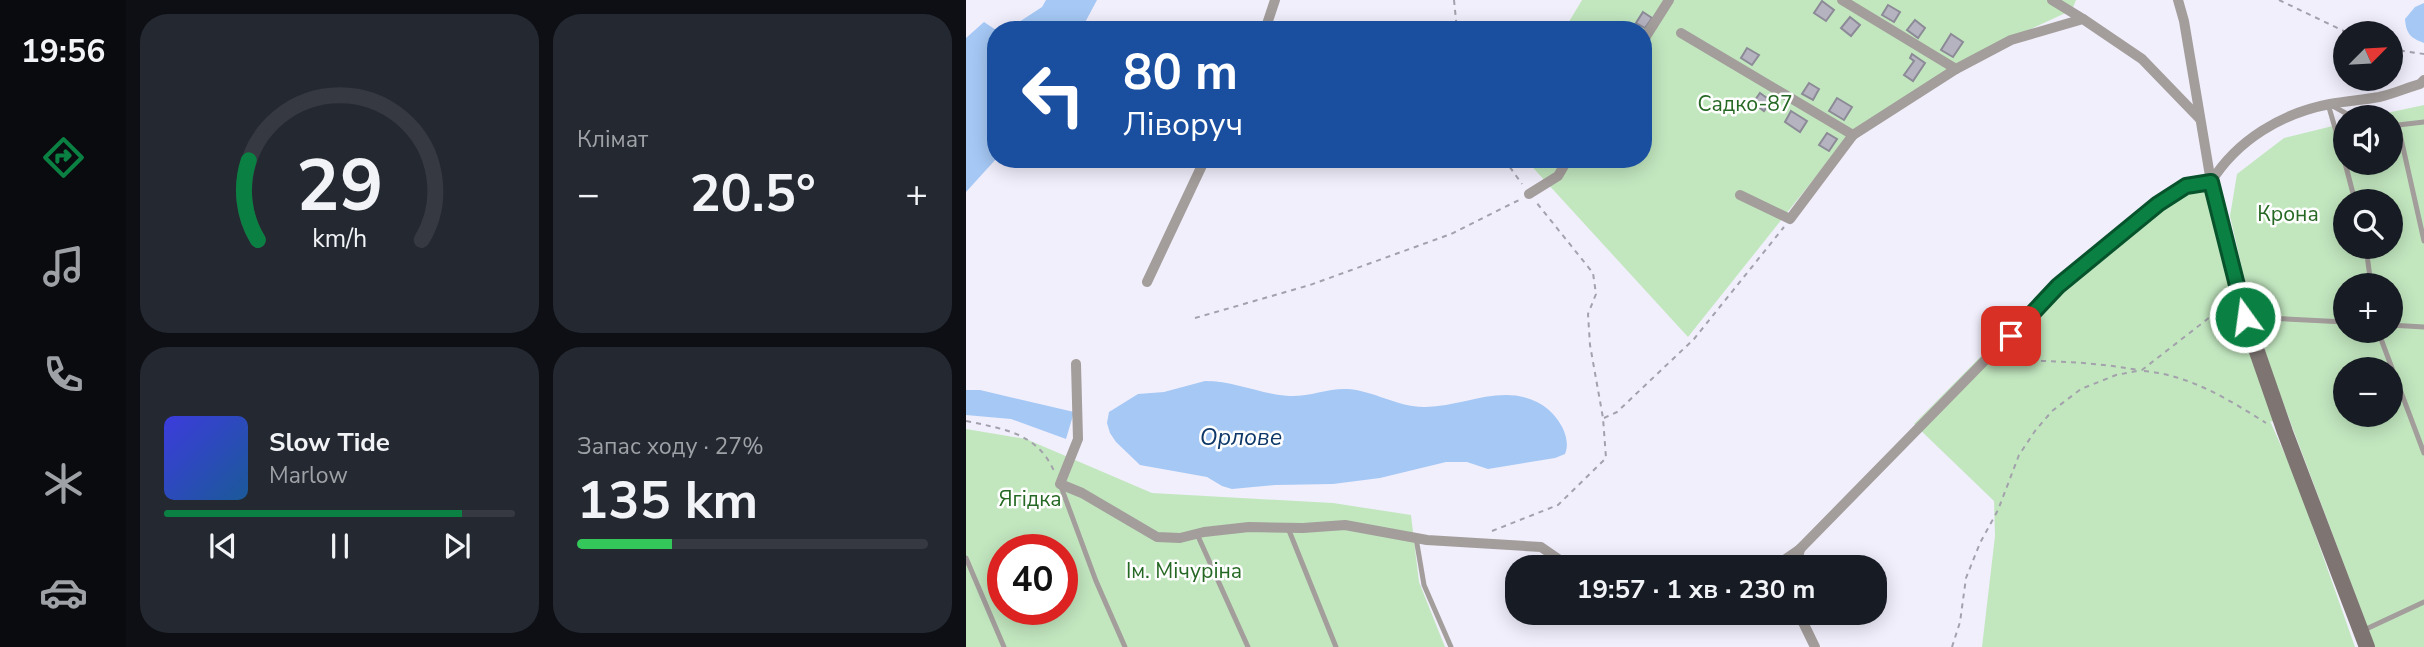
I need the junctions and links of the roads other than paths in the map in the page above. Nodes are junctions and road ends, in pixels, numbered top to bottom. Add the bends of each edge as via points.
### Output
1 (1275, 0) edge
2 (1669, 0) edge
3 (1842, 0) edge
4 (2052, 0) edge
5 (2178, 0) edge
6 (2083, 19) junction
7 (1268, 21) edge
8 (1652, 27) edge
9 (1681, 33) dead end
10 (1956, 69) junction
11 (2424, 80) edge
12 (2328, 104) junction
13 (2333, 107) edge
14 (2200, 119) junction
15 (2333, 121) edge
16 (2424, 122) edge
17 (2403, 124) edge
18 (1853, 135) junction
19 (2403, 147) edge
20 (1201, 168) edge
21 (1563, 168) edge
22 (2211, 182) junction
23 (1529, 194) road end
24 (1740, 195) dead end
25 (2424, 241) edge
26 (1147, 282) dead end
27 (2245, 317) junction
28 (2333, 321) edge
29 (2403, 326) edge
30 (2424, 327) edge
31 (2383, 343) edge
32 (1076, 363) dead end
33 (2424, 453) edge
34 (1060, 485) junction
35 (1288, 528) junction
36 (1197, 534) junction
37 (1416, 538) junction
38 (1800, 549) junction
39 (1553, 555) edge
40 (1791, 555) edge
41 (1799, 555) edge
42 (966, 558) edge
43 (2424, 602) edge
44 (1803, 625) edge
45 (2364, 639) edge
46 (1004, 647) edge
47 (1125, 647) edge
48 (1248, 647) edge
49 (1336, 647) edge
50 (1451, 647) edge
51 (1815, 647) edge

1 - 7 street
2 - 8 street
3 - 10 street
4 - 6 street
5 - 14 street
6 - 10 street via 2011,40
6 - 14 street via 2142,59
9 - 18 street
10 - 18 street
11 - 12 street via 2378,97
12 - 13 lane
12 - 15 lane
12 - 22 street via 2283,118 2243,143
14 - 22 street
16 - 17 lane
18 - 24 street via 1790,219
19 - 25 lane
20 - 26 street
21 - 23 street
22 - 27 street
22 - 38 street via 2186,186 2158,204 2058,286
27 - 28 lane
27 - 45 street
29 - 30 lane
31 - 33 lane
32 - 34 street via 1078,439
34 - 36 street via 1157,537
34 - 47 lane
35 - 36 street
35 - 37 street via 1345,525
35 - 49 lane
36 - 48 lane
37 - 39 street via 1541,547
37 - 50 lane via 1424,585
38 - 40 street
38 - 41 street
42 - 46 lane
43 - 45 lane
44 - 51 street

